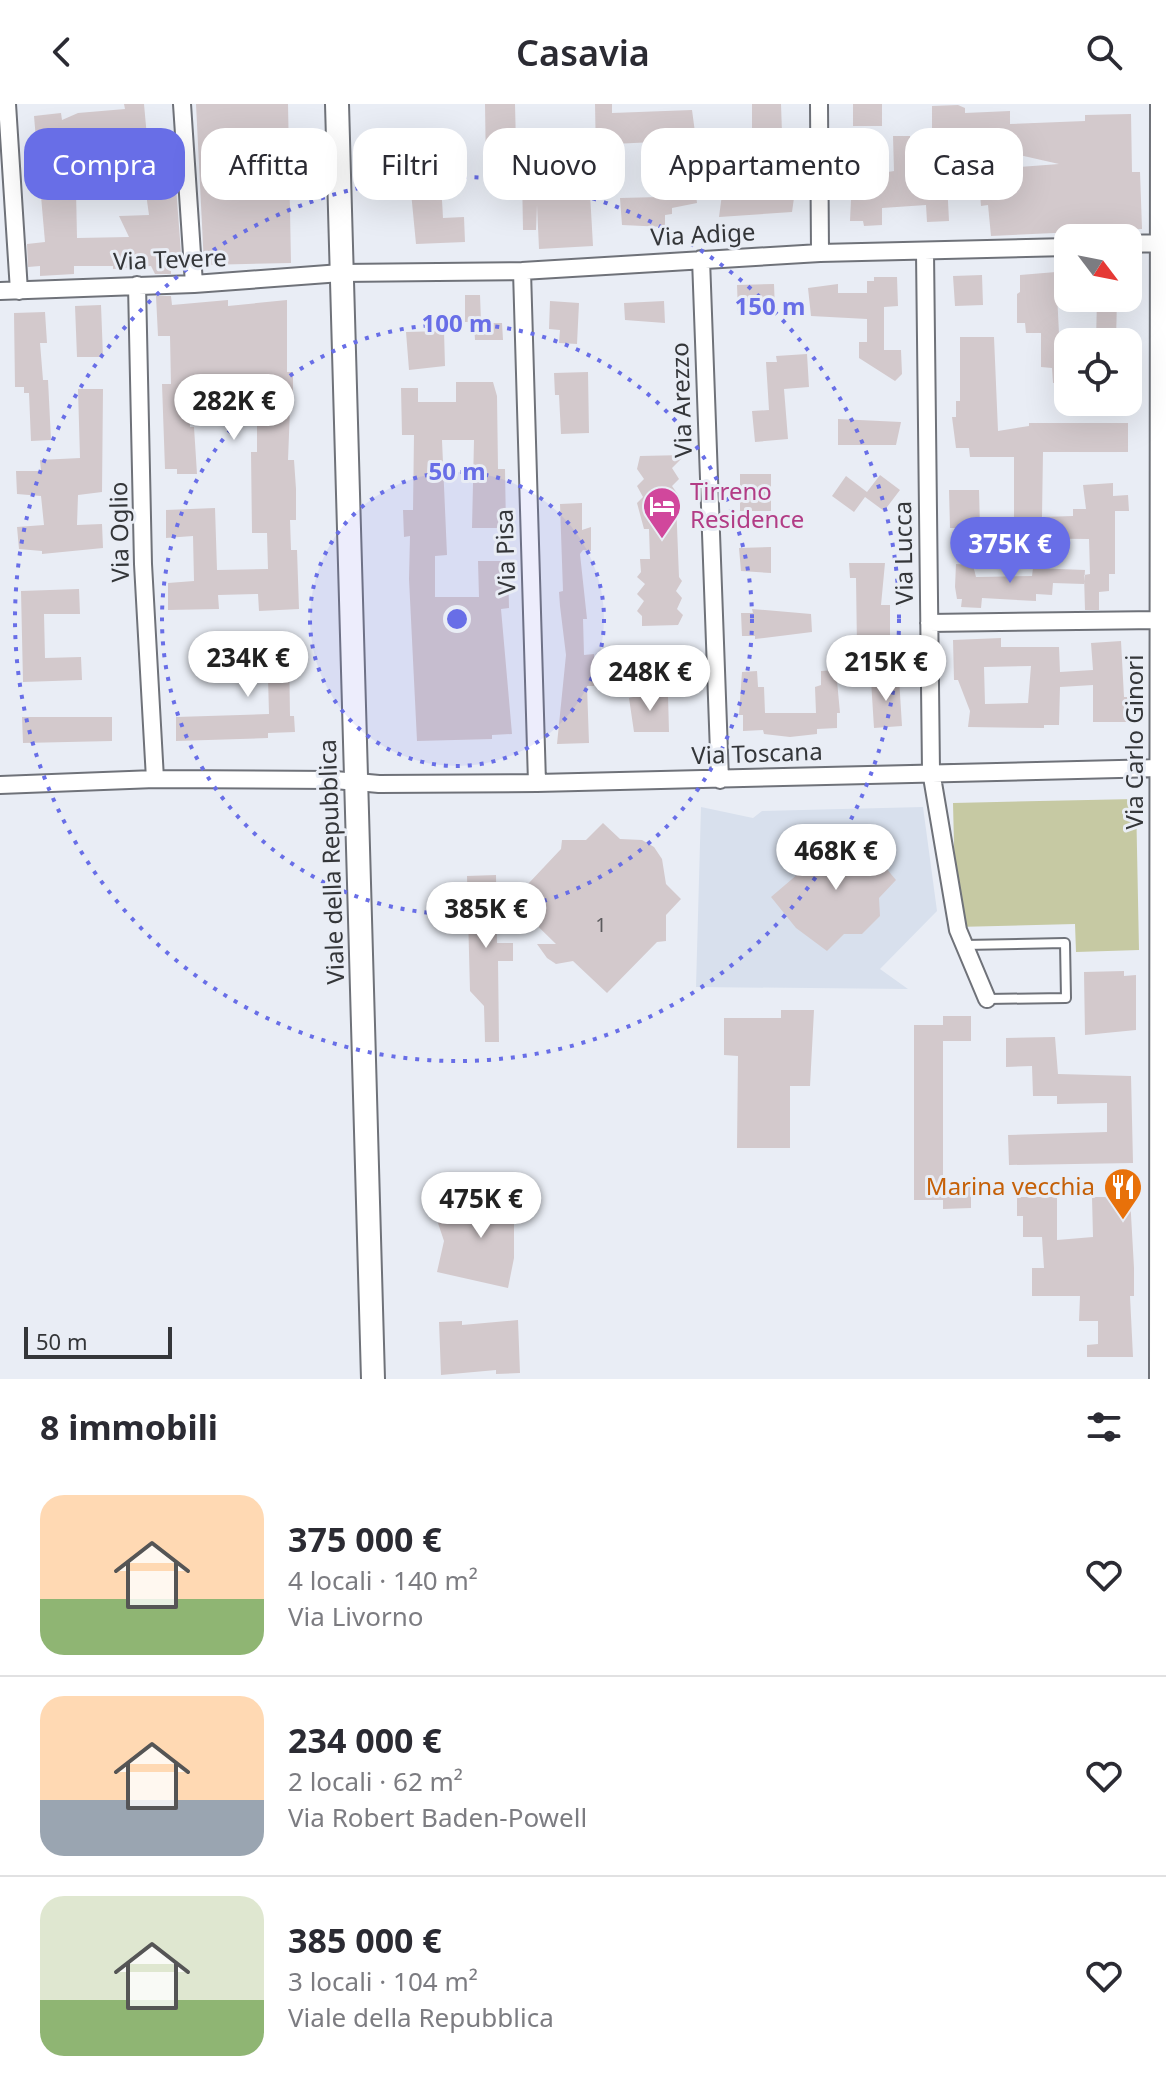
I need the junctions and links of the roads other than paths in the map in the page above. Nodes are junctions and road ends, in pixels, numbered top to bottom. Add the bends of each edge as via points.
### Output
1 (7, 104) edge
2 (182, 104) edge
3 (337, 104) edge
4 (819, 104) edge
5 (1161, 112) edge
6 (1159, 243) junction
7 (1142, 244) edge
8 (1054, 247) edge
9 (925, 252) junction
10 (820, 253) junction
11 (701, 259) junction
12 (522, 271) junction
13 (341, 273) junction
14 (194, 284) junction
15 (137, 285) junction
16 (0, 291) edge
17 (19, 291) junction
18 (1159, 620) junction
19 (929, 623) junction
20 (1160, 768) junction
21 (931, 771) junction
22 (155, 779) junction
23 (720, 780) junction
24 (356, 782) junction
25 (537, 783) junction
26 (0, 785) edge
27 (964, 945) junction
28 (987, 999) joint
29 (1162, 1111) edge
30 (1162, 1142) edge
31 (1162, 1247) edge
32 (1162, 1301) edge
33 (373, 1379) edge
34 (1158, 1379) edge

1 - 17 street
2 - 14 street
3 - 13 street, Viale della Repubblica
4 - 10 street
5 - 6 street, Via Carlo Ginori
6 - 7 street
6 - 18 street, Via Carlo Ginori
8 - 9 street, Via Adige
9 - 10 street, Via Adige
9 - 19 street, Via Lucca
10 - 11 street, Via Adige
11 - 12 street, Via Adige
11 - 23 street, Via Arezzo
12 - 13 street, Via Adige
12 - 25 street, Via Pisa
13 - 14 street, Via Tevere
13 - 24 street, Viale della Repubblica
14 - 15 street, Via Tevere
15 - 17 street, Via Tevere
15 - 22 street, Via Oglio via 143,564
16 - 17 street, Via Tevere
18 - 19 street
18 - 20 street, Via Carlo Ginori
19 - 21 street, Via Lucca
20 - 21 street, Via Toscana
20 - 29 street, Via Carlo Ginori
21 - 23 street, Via Toscana
21 - 27 street, Via Lucca via 948,888
22 - 24 street, Via Toscana
22 - 26 street, Via Toscana
23 - 25 street, Via Toscana
24 - 25 street, Via Toscana
24 - 33 street, Viale della Repubblica
27 - 28 street, Via Lucca
27 - 28 lane, Via Lucca via 1065,943 1066,998
29 - 30 street, Via Carlo Ginori
30 - 31 street, Via Carlo Ginori
31 - 32 street, Via Carlo Ginori
32 - 34 street, Via Carlo Ginori

